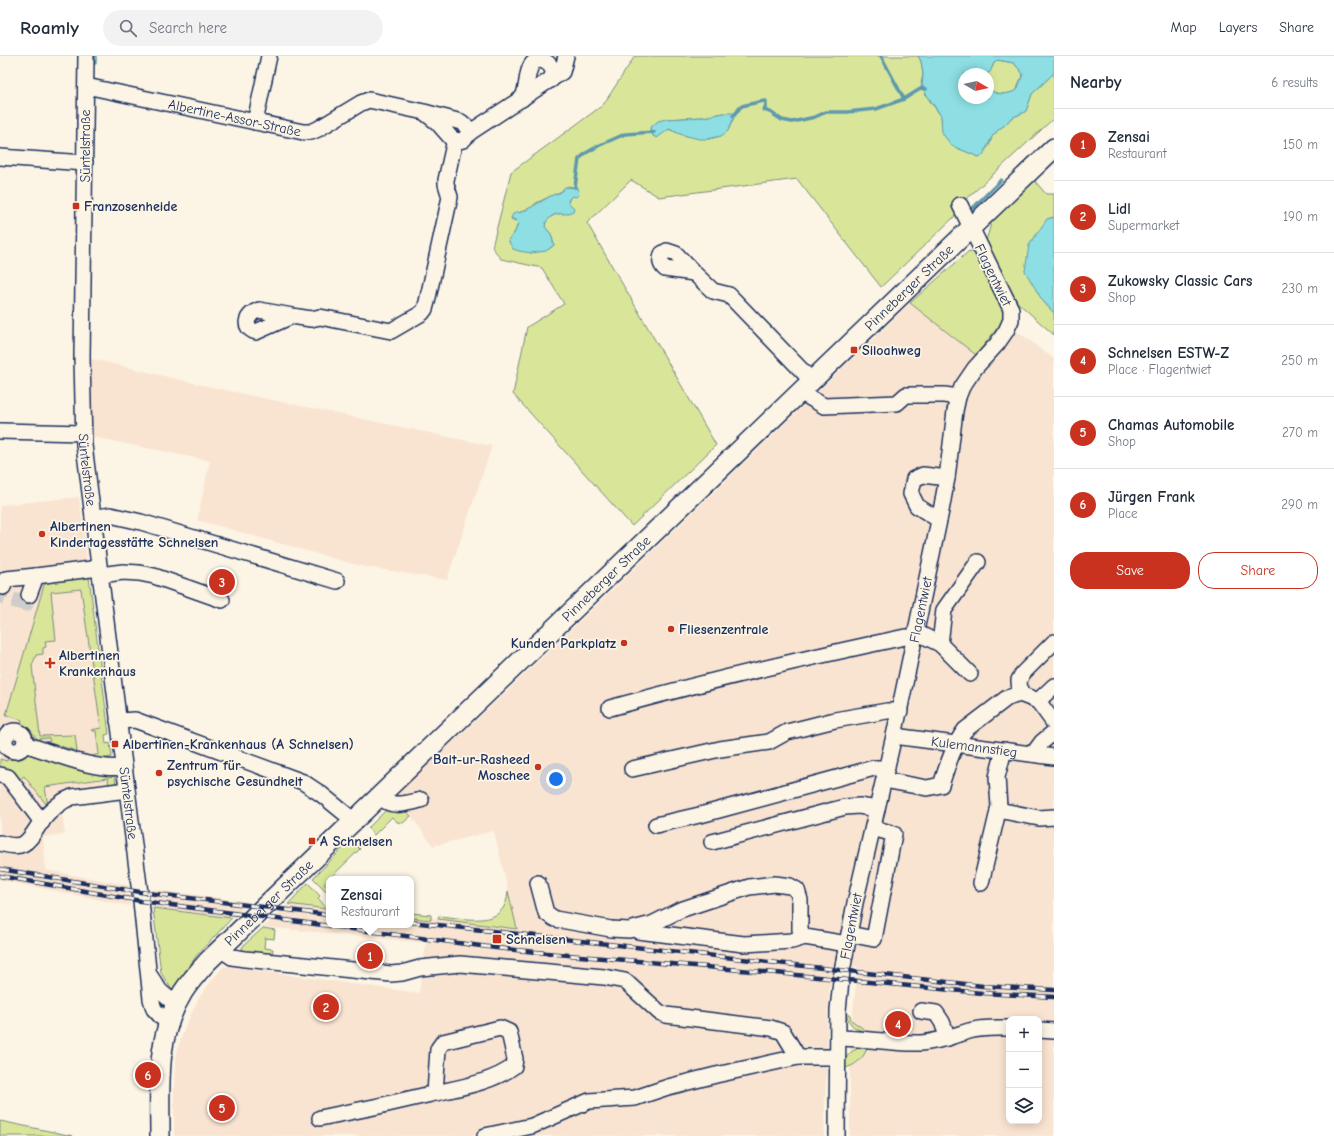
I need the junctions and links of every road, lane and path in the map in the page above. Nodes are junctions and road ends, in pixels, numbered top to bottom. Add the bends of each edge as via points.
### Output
1 (86, 56) edge
2 (269, 56) edge
3 (566, 56) edge
4 (551, 80) junction
5 (86, 86) junction
6 (522, 99) junction
7 (424, 112) junction
8 (255, 122) junction
9 (469, 133) junction
10 (456, 140) junction
11 (1054, 148) edge
12 (0, 157) edge
13 (85, 163) junction
14 (960, 206) dead end
15 (968, 231) junction
16 (694, 273) dead end
17 (292, 316) dead end
18 (806, 386) junction
19 (958, 397) junction
20 (0, 431) edge
21 (83, 433) junction
22 (947, 478) junction
23 (93, 518) junction
24 (939, 520) junction
25 (978, 562) dead end
26 (100, 571) junction
27 (36, 576) junction
28 (337, 581) dead end
29 (3, 587) dead end
30 (29, 595) dead end
31 (222, 600) dead end
32 (915, 635) junction
33 (1054, 642) edge
34 (940, 644) junction
35 (970, 674) dead end
36 (1054, 686) edge
37 (1020, 694) junction
38 (1038, 701) junction
39 (610, 708) dead end
40 (900, 711) junction
41 (118, 722) junction
42 (1054, 723) edge
43 (1054, 732) edge
44 (894, 736) junction
45 (24, 744) dead end
46 (957, 744) junction
47 (1004, 750) junction
48 (1033, 754) junction
49 (1054, 757) edge
50 (124, 767) junction
51 (632, 769) dead end
52 (886, 774) junction
53 (0, 775) edge
54 (127, 790) junction
55 (380, 794) junction
56 (421, 800) dead end
57 (877, 809) junction
58 (998, 810) junction
59 (1054, 817) edge
60 (353, 820) junction
61 (42, 822) junction
62 (656, 824) dead end
63 (873, 828) junction
64 (712, 842) dead end
65 (0, 843) edge
66 (538, 883) dead end
67 (981, 883) dead end
68 (630, 930) junction
69 (805, 937) junction
70 (848, 939) junction
71 (220, 948) junction
72 (150, 976) junction
73 (176, 1005) junction
74 (921, 1011) dead end
75 (168, 1024) junction
76 (1006, 1028) edge
77 (1042, 1030) edge
78 (1054, 1031) edge
79 (838, 1038) junction
80 (948, 1038) junction
81 (798, 1057) junction
82 (837, 1057) junction
83 (435, 1093) junction
84 (320, 1118) dead end
85 (160, 1136) edge
86 (485, 1136) edge
87 (837, 1136) edge

1 - 5 street, Süntelstraße
2 - 8 street
3 - 4 street via 563,70
4 - 6 street
4 - 6 street via 551,66 545,61 534,62
5 - 8 street, Albertine-Assor-Straße
5 - 13 street, Süntelstraße
6 - 9 street
7 - 8 street, Albertine-Assor-Straße via 369,100 311,132
7 - 9 street, Albertine-Assor-Straße via 461,122
7 - 10 street, Albertine-Assor-Straße via 437,122 448,136
9 - 10 street via 463,140
10 - 17 street via 446,180 450,195 449,203 427,302 422,313 391,331 329,318
11 - 15 main road, Pinneberger Straße
12 - 13 street
13 - 21 street, Süntelstraße
14 - 15 street, Flagentwiet
15 - 18 main road, Pinneberger Straße
15 - 19 street, Flagentwiet via 983,251 1011,308 1011,320 997,344 975,368
16 - 18 street via 713,291 729,295
18 - 19 street via 824,406 897,403 906,395
18 - 55 main road, Pinneberger Straße
19 - 22 street, Flagentwiet
20 - 21 street
21 - 23 street, Süntelstraße
22 - 24 street, Flagentwiet
22 - 24 street via 923,474 914,479 911,494 917,506
23 - 26 street, Süntelstraße
23 - 28 street via 110,515 141,522
24 - 32 street, Flagentwiet
25 - 34 street via 944,610
26 - 27 street
26 - 31 street via 154,576
26 - 41 street, Süntelstraße
27 - 29 street via 6,579
27 - 30 street
32 - 34 street
32 - 39 street via 823,654
32 - 40 street, Flagentwiet
33 - 37 street via 1023,673 1019,680
34 - 35 street
36 - 38 street
37 - 38 street
37 - 46 street via 1007,698 965,730
38 - 42 street
40 - 44 street, Flagentwiet
40 - 51 street via 835,720 787,732 769,742 720,749
41 - 50 street, Süntelstraße
41 - 60 street via 135,720 303,782
43 - 48 street
44 - 46 street, Kulemannstieg
44 - 52 street, Flagentwiet
45 - 50 street via 97,767
46 - 47 street, Kulemannstieg
46 - 52 street via 941,785 927,788
47 - 48 street, Kulemannstieg
47 - 58 street via 997,777
48 - 49 street, Kulemannstieg
50 - 54 street, Süntelstraße
52 - 57 street, Flagentwiet
52 - 62 street via 874,768 704,814
53 - 61 street via 8,777
54 - 61 street via 72,797 62,802
54 - 72 street, Süntelstraße
55 - 56 street via 392,804
55 - 60 main road, Pinneberger Straße
57 - 63 street, Flagentwiet
57 - 64 street via 845,807
58 - 59 street via 1039,818
58 - 67 street
60 - 71 main road, Pinneberger Straße
61 - 65 street via 35,834 24,844 14,846
63 - 70 street, Flagentwiet
63 - 70 street via 894,834 874,939
66 - 68 street via 546,913 555,919
68 - 69 street via 744,944 792,941
68 - 69 street via 652,924 680,910 709,900 749,888 775,884 790,886 797,890 800,900 800,930
69 - 70 street
70 - 79 street, Flagentwiet via 840,988
71 - 73 main road, Pinneberger Straße via 190,983
71 - 81 street via 232,957 245,959 391,974 460,964 611,978 625,981 659,1012 666,1015 771,1028 783,1032
72 - 73 street, Süntelstraße via 160,991
72 - 75 street, Süntelstraße via 152,1005
73 - 75 main road, Pinneberger Straße
74 - 80 street via 936,1013
75 - 85 main road, Pinneberger Straße via 160,1063
76 - 80 street via 990,1027
77 - 78 street
79 - 80 street via 921,1043
79 - 82 street, Flagentwiet
81 - 82 street
81 - 86 street via 635,1098 589,1101 532,1126
82 - 87 street, Flagentwiet
83 - 83 street via 470,1085 505,1073 514,1066 515,1059 509,1032 500,1028 443,1042 438,1049
83 - 84 street

